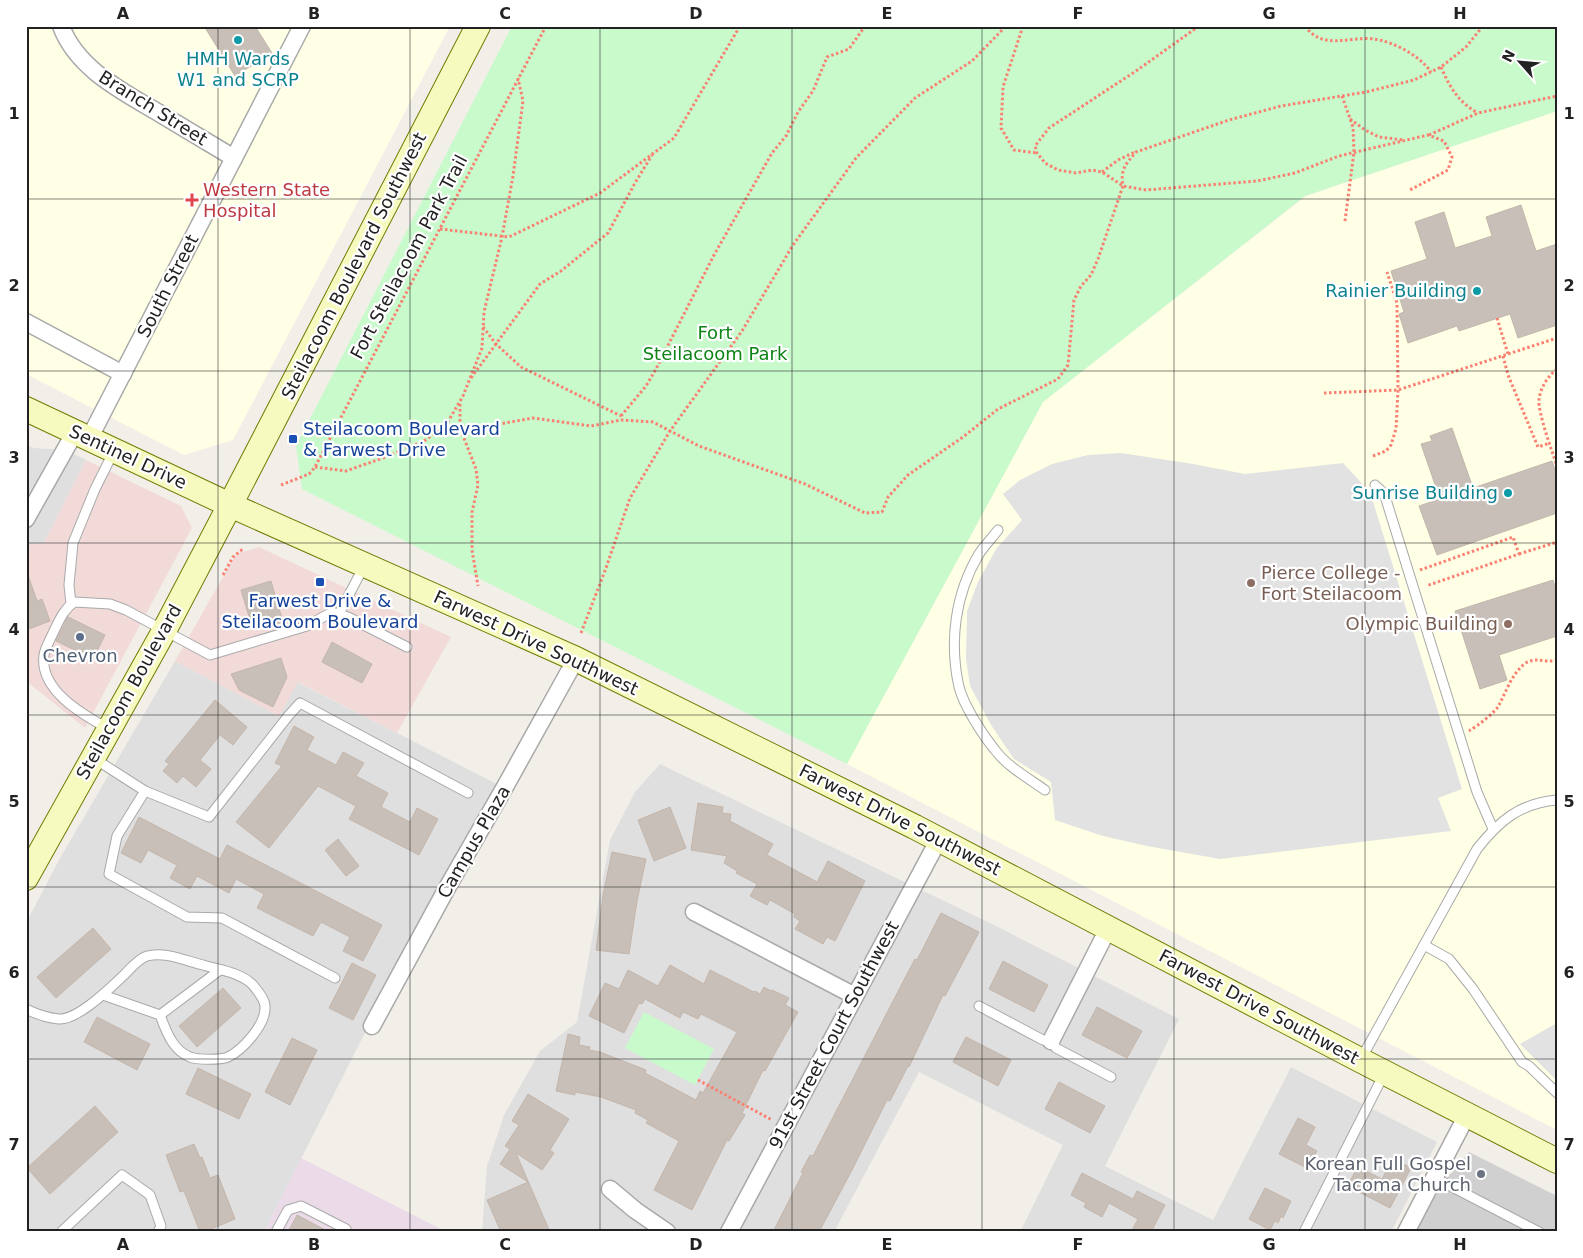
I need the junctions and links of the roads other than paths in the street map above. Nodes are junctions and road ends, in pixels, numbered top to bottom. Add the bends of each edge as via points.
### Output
1 (61, 26) edge
2 (302, 26) edge
3 (478, 26) edge
4 (234, 158) junction
5 (26, 322) edge
6 (123, 374) junction
7 (26, 409) edge
8 (82, 436) junction
9 (114, 451) junction
10 (1375, 485) dead end
11 (230, 505) junction
12 (26, 519) edge
13 (998, 530) dead end
14 (365, 565) junction
15 (72, 604) junction
16 (339, 614) junction
17 (164, 631) junction
18 (407, 647) dead end
19 (576, 659) junction
20 (109, 729) junction
21 (92, 758) junction
22 (1045, 790) dead end
23 (145, 791) junction
24 (468, 793) dead end
25 (1557, 800) edge
26 (1493, 829) junction
27 (939, 839) junction
28 (26, 878) edge
29 (694, 912) dead end
30 (1109, 927) junction
31 (1424, 945) junction
32 (220, 970) junction
33 (335, 978) dead end
34 (103, 995) junction
35 (855, 996) junction
36 (978, 1006) dead end
37 (26, 1009) edge
38 (160, 1015) junction
39 (372, 1026) dead end
40 (1051, 1042) junction
41 (1360, 1060) junction
42 (1384, 1072) junction
43 (1111, 1077) dead end
44 (1557, 1092) edge
45 (1467, 1115) junction
46 (1557, 1161) edge
47 (1434, 1178) junction
48 (610, 1189) dead end
49 (63, 1232) edge
50 (158, 1232) edge
51 (276, 1232) edge
52 (347, 1232) edge
53 (668, 1232) edge
54 (729, 1232) edge
55 (1304, 1232) edge
56 (1406, 1232) edge
57 (1539, 1232) edge

1 - 4 street, Branch Street via 64,37 78,56 111,84
2 - 4 street, South Street
3 - 11 street, Steilacoom Boulevard Southwest
4 - 6 street, South Street
5 - 6 street
6 - 8 street, South Street
7 - 8 street, Sentinel Drive
8 - 9 street, Sentinel Drive
8 - 12 street, South Street
9 - 11 street, Sentinel Drive
9 - 15 lane via 73,543 69,585
10 - 26 lane via 1384,493 1477,792
11 - 14 street, Farwest Drive Southwest
11 - 17 street, Steilacoom Boulevard
13 - 22 lane via 979,554 958,606 954,632 960,688 968,708 995,751
14 - 16 lane
14 - 19 street, Farwest Drive Southwest
15 - 17 lane via 84,601 110,604
15 - 20 lane via 64,612 49,641 44,668 48,680 71,706
16 - 17 lane via 332,612 307,626 210,655
16 - 18 lane
17 - 20 street, Steilacoom Boulevard
19 - 27 street, Farwest Drive Southwest
19 - 39 street, Campus Plaza
20 - 21 street, Steilacoom Boulevard
21 - 23 lane, Campus Plaza
21 - 28 street, Steilacoom Boulevard
23 - 24 lane, Campus Plaza via 209,817 300,703
23 - 33 lane via 117,836 109,874 187,918 222,918
25 - 26 lane via 1540,802 1521,810
26 - 31 lane via 1477,849
27 - 30 street, Farwest Drive Southwest
27 - 35 street, 91st Street Court Southwest
29 - 35 street
30 - 40 street
30 - 41 street, Farwest Drive Southwest
31 - 41 lane
31 - 44 lane via 1449,959 1522,1062
32 - 34 lane via 162,954 147,956
32 - 38 lane
32 - 38 lane via 238,975 251,984 265,1006 258,1029 227,1058 190,1057 168,1036
34 - 37 lane via 70,1016 59,1019
34 - 38 lane
35 - 54 street, 91st Street Court Southwest
36 - 40 lane
40 - 43 lane via 1056,1048
41 - 42 street, Farwest Drive Southwest
42 - 45 street, Farwest Drive Southwest
42 - 55 lane
45 - 46 street, Farwest Drive Southwest
45 - 47 street
47 - 56 street
47 - 57 lane
48 - 53 street
49 - 50 lane via 122,1175 150,1195 161,1226
51 - 52 lane via 288,1210 301,1206

